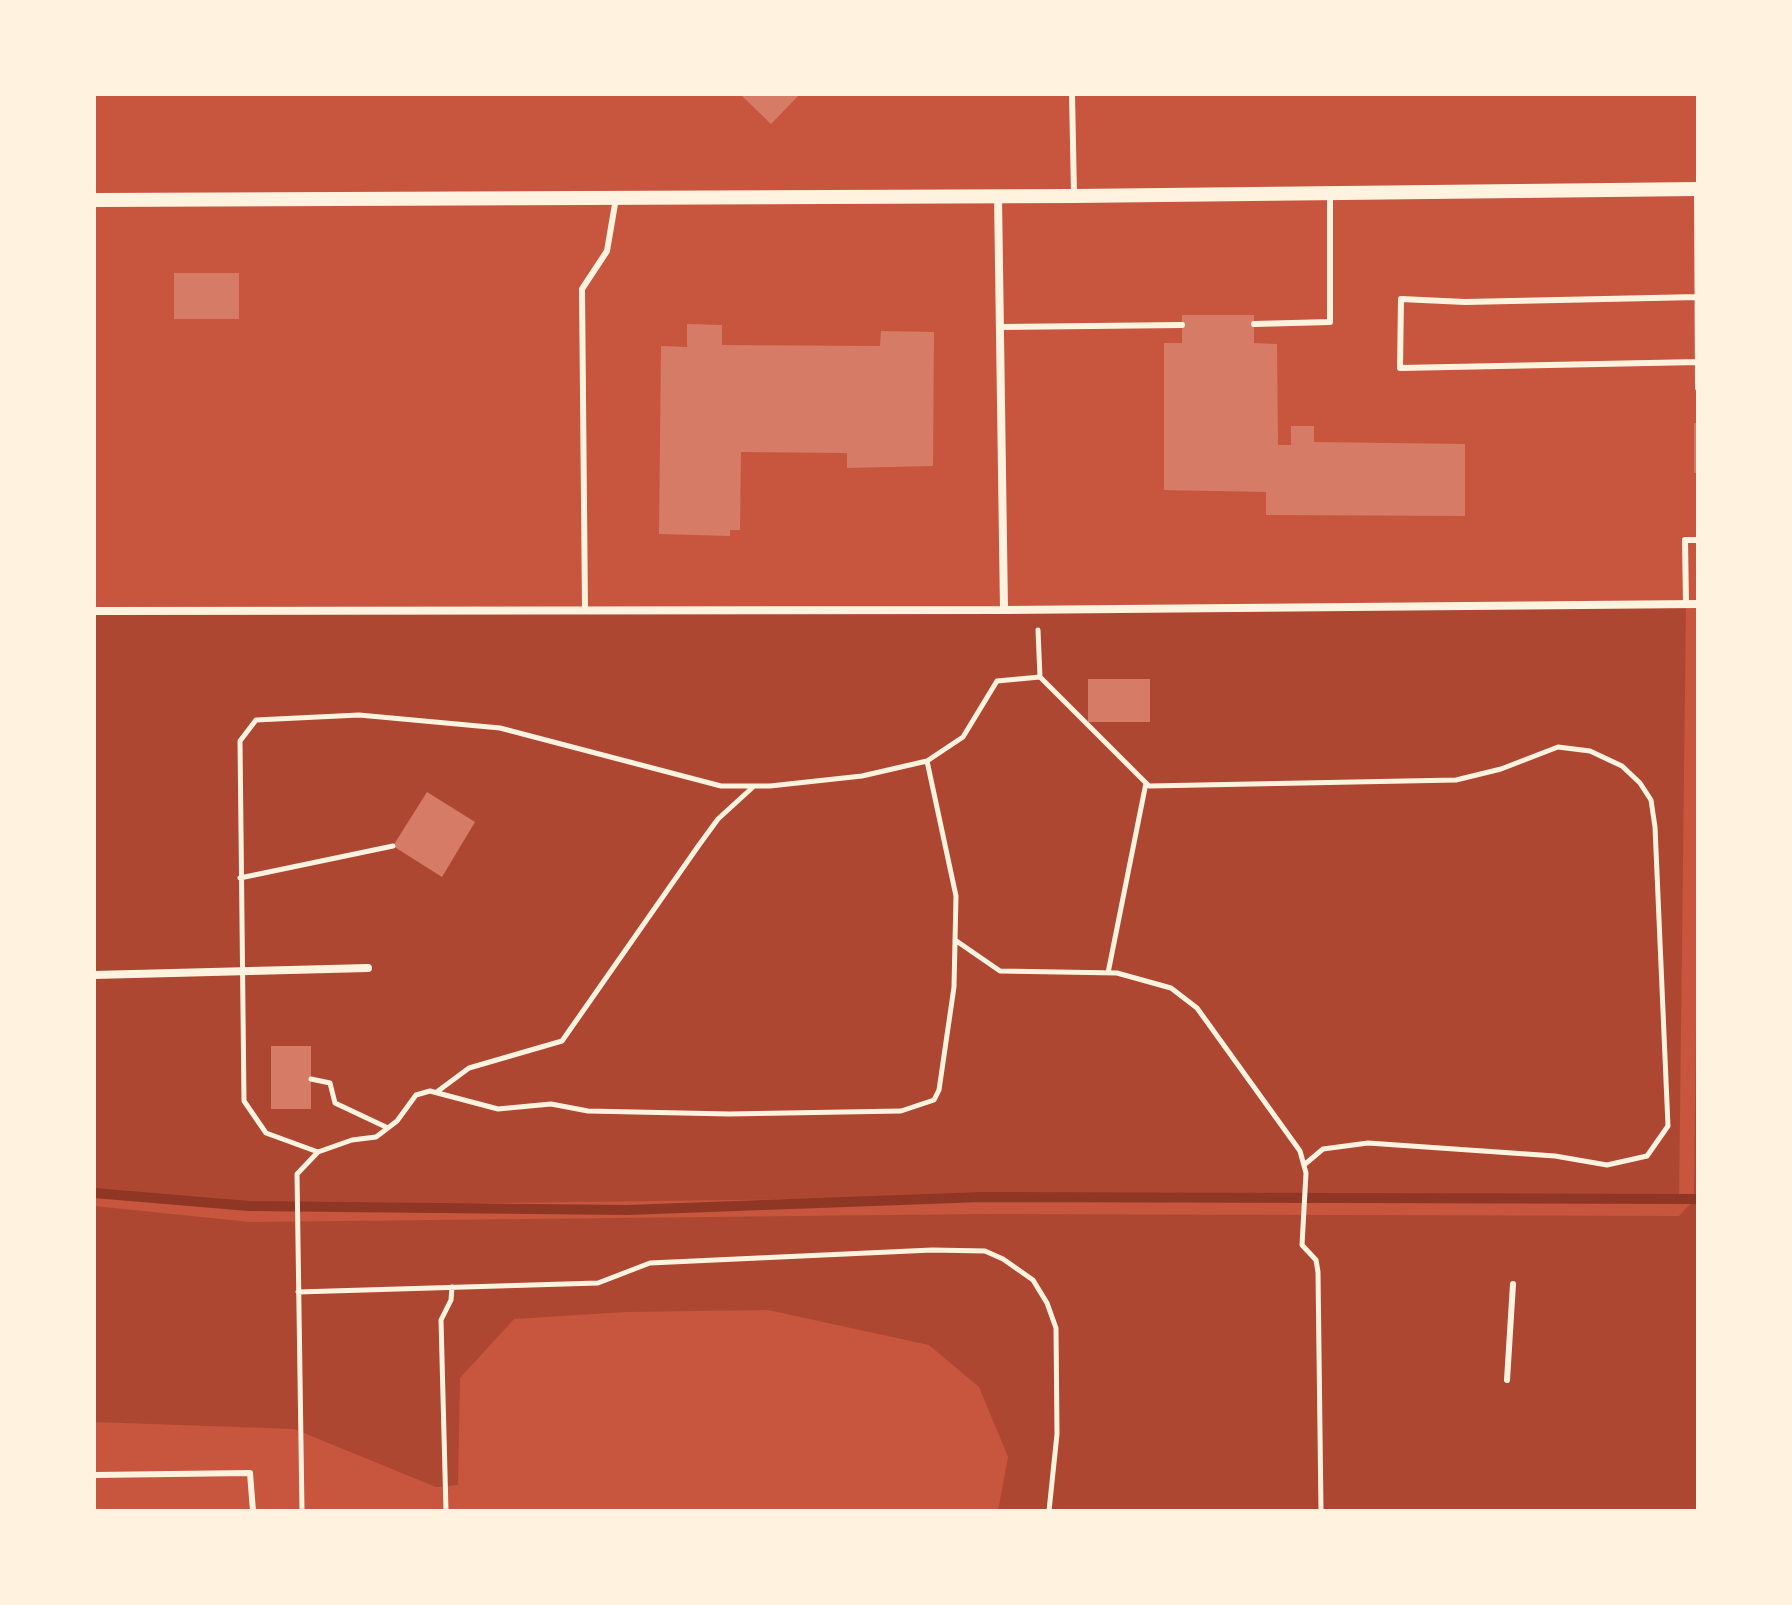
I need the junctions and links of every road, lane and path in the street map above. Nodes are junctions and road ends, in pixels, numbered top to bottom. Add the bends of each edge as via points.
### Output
1 (1072, 94) edge
2 (1698, 189) edge
3 (1330, 193) junction
4 (998, 196) junction
5 (1074, 196) junction
6 (616, 198) junction
7 (94, 200) edge
8 (1697, 297) edge
9 (1254, 324) dead end
10 (1182, 325) dead end
11 (1000, 327) junction
12 (1698, 362) edge
13 (1698, 388) edge
14 (1698, 540) edge
15 (1686, 604) junction
16 (1698, 604) edge
17 (585, 610) junction
18 (1004, 610) junction
19 (94, 611) edge
20 (1038, 623) dead end
21 (1040, 677) junction
22 (927, 761) junction
23 (1146, 783) junction
24 (753, 786) junction
25 (393, 846) dead end
26 (240, 878) junction
27 (955, 940) junction
28 (368, 968) dead end
29 (241, 972) junction
30 (1108, 973) junction
31 (94, 975) edge
32 (311, 1079) dead end
33 (438, 1092) junction
34 (388, 1128) junction
35 (318, 1152) junction
36 (1304, 1165) junction
37 (1513, 1284) dead end
38 (452, 1287) junction
39 (298, 1292) junction
40 (1507, 1380) dead end
41 (94, 1475) edge
42 (253, 1511) edge
43 (302, 1511) edge
44 (446, 1511) edge
45 (1049, 1511) edge
46 (1321, 1511) edge

1 - 5 lane
2 - 3 street
2 - 8 lane
3 - 5 street
3 - 9 lane via 1330,322
4 - 5 street
4 - 6 street
4 - 11 street
6 - 7 street
6 - 17 lane via 607,251 582,289
8 - 12 lane
8 - 12 lane via 1401,299 1400,368
10 - 11 lane
11 - 18 street
12 - 13 lane
14 - 15 lane via 1685,540
15 - 16 street
15 - 18 street
17 - 18 street
17 - 19 street
20 - 21 path
21 - 22 path via 997,681 963,737
21 - 23 path
22 - 24 path via 862,776
22 - 27 path via 956,896
23 - 30 path
23 - 36 path via 1456,780 1558,747 1590,751 1622,766 1651,800 1668,1126 1647,1156 1607,1165 1555,1156 1368,1143 1323,1149
24 - 26 path via 721,786 500,728 443,720 359,715 256,720 240,741
24 - 33 path via 718,819 562,1041 469,1068
25 - 26 path
26 - 29 path
27 - 30 path via 1000,971
27 - 33 path via 939,1090 922,1106 901,1111 729,1114 588,1111 551,1104 498,1109
28 - 29 street
29 - 31 street
29 - 35 path via 244,1101 266,1133
30 - 36 path via 1171,988 1197,1008 1300,1151
32 - 34 path via 330,1083 335,1103
33 - 34 path via 416,1095
34 - 35 path via 376,1137
35 - 39 path via 297,1174
36 - 46 path via 1302,1245 1316,1260 1318,1272
37 - 40 lane
38 - 39 path
38 - 44 path via 441,1320
38 - 45 path via 598,1283 650,1263 985,1251 1033,1280 1056,1328 1057,1434
39 - 43 path
41 - 42 lane via 250,1473

